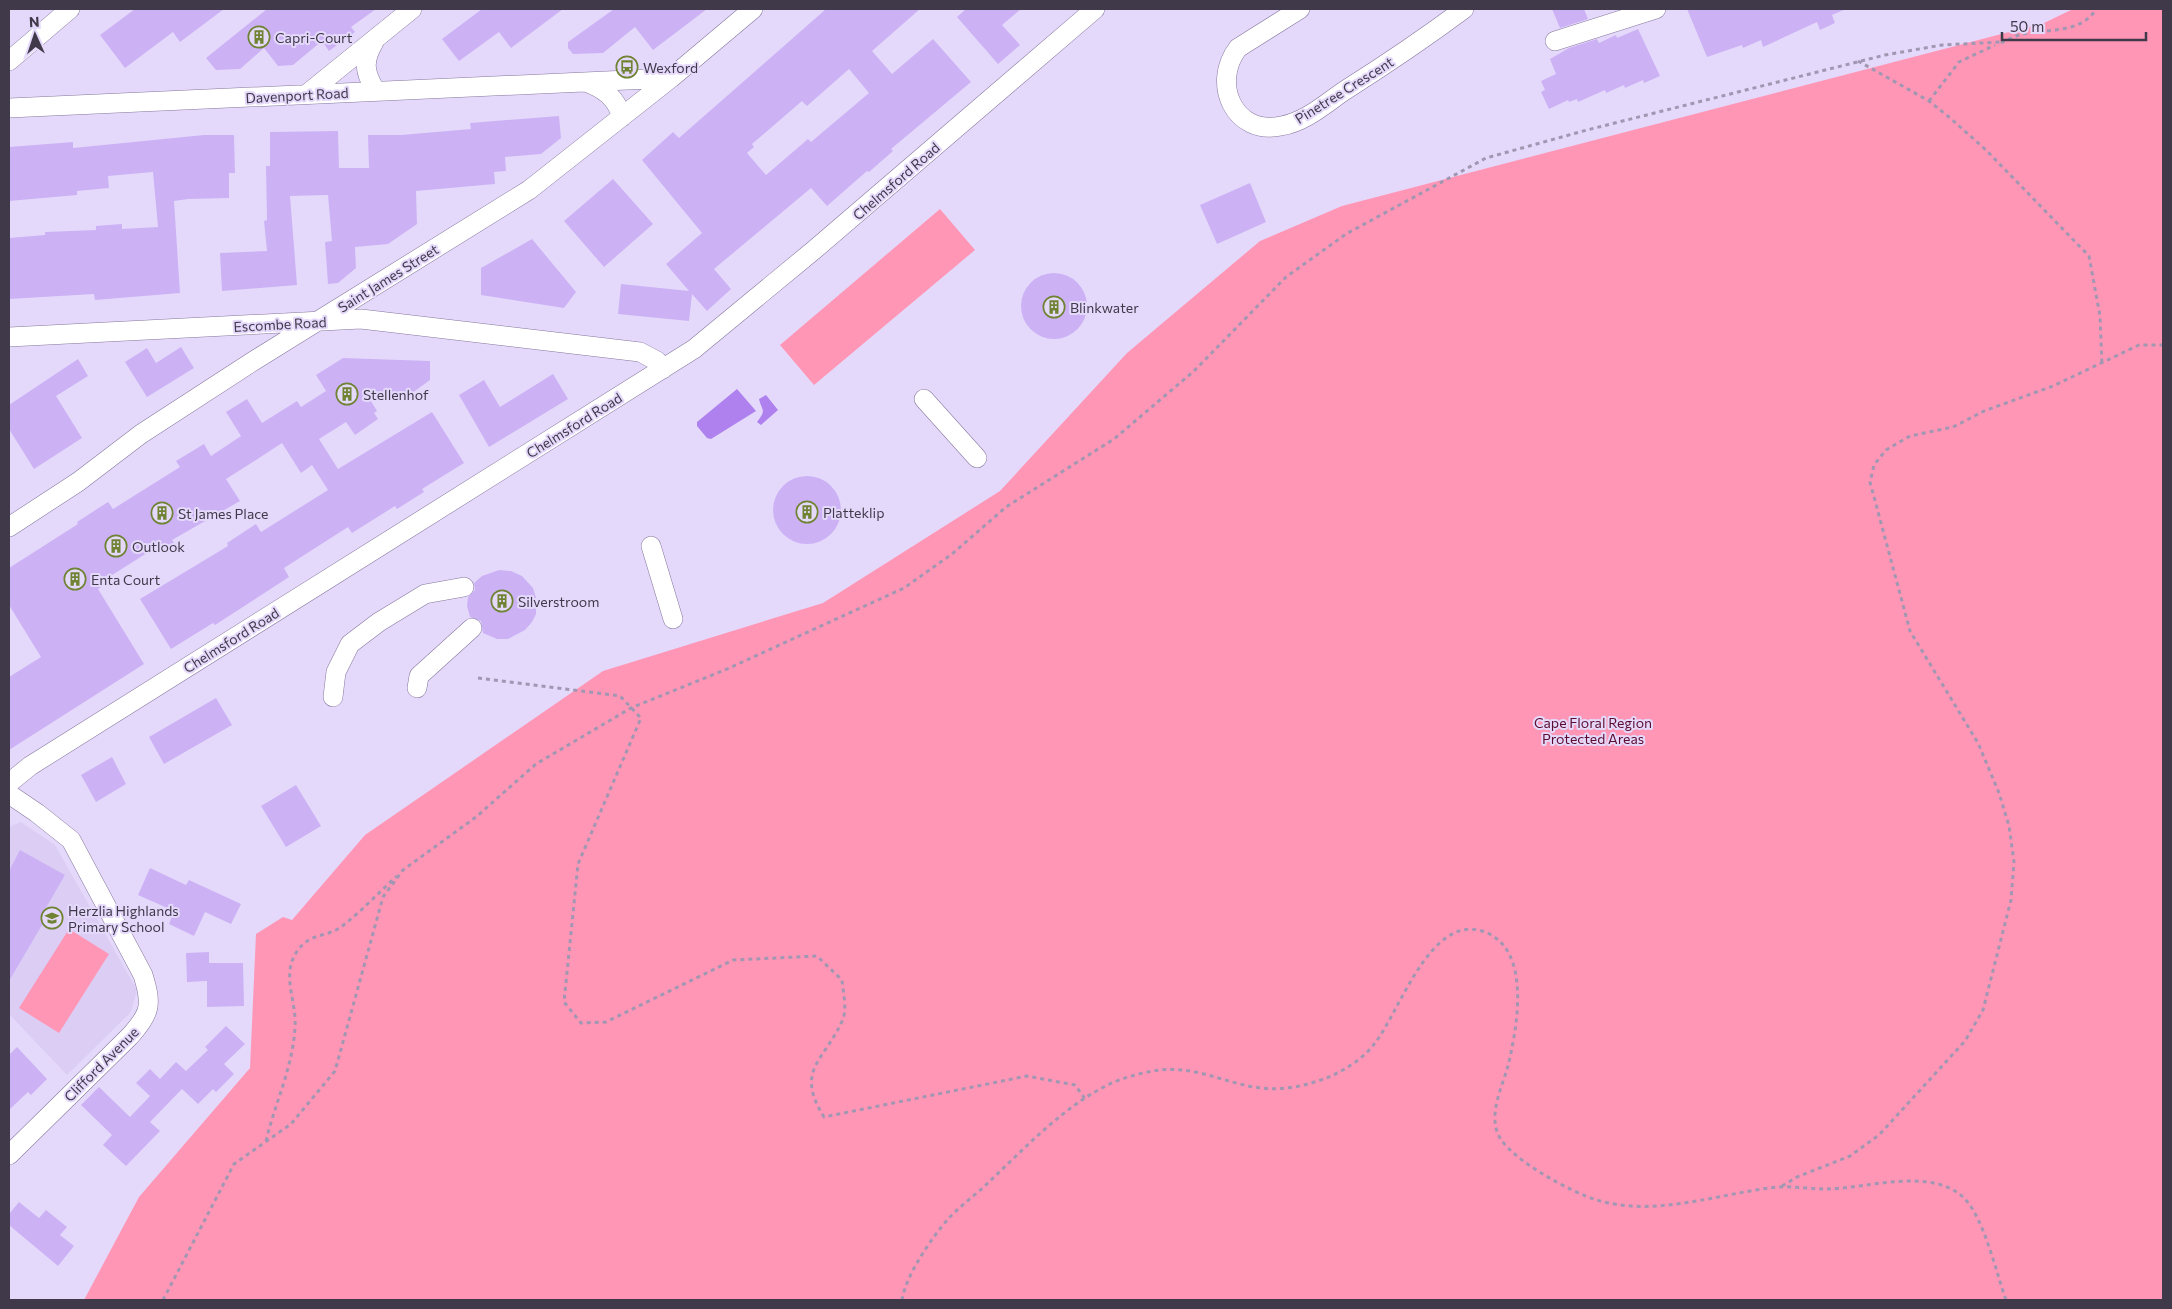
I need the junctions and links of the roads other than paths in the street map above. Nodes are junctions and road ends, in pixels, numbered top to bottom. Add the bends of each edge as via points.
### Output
1 (70, 9) edge
2 (412, 9) edge
3 (752, 9) edge
4 (1096, 9) edge
5 (1300, 9) edge
6 (1464, 9) edge
7 (1656, 9) edge
8 (376, 39) junction
9 (1555, 41) dead end
10 (9, 61) edge
11 (671, 78) junction
12 (585, 82) junction
13 (375, 90) junction
14 (306, 94) junction
15 (9, 108) edge
16 (622, 117) junction
17 (316, 322) junction
18 (9, 336) edge
19 (663, 370) junction
20 (924, 399) dead end
21 (977, 458) dead end
22 (9, 527) edge
23 (651, 546) dead end
24 (464, 587) dead end
25 (672, 618) dead end
26 (472, 628) dead end
27 (417, 688) dead end
28 (333, 698) dead end
29 (9, 783) edge
30 (9, 794) edge
31 (9, 1155) edge

1 - 10 street
2 - 8 street
3 - 11 street, Saint James Street
4 - 19 street, Chelmsford Road via 814,250 694,349
5 - 6 street, Pinetree Crescent via 1238,48 1232,57 1226,82 1230,103 1254,126 1266,128 1296,122 1415,45
7 - 9 street
8 - 13 street via 365,65
8 - 14 street
11 - 12 street, Davenport Road
11 - 16 street, Saint James Street
12 - 13 street, Davenport Road
12 - 16 street, Davenport Road via 610,95
13 - 14 street, Davenport Road
14 - 15 street, Davenport Road
16 - 17 street, Saint James Street via 529,190
17 - 18 street, Escombe Road
17 - 19 street, Escombe Road via 360,319 640,352 658,360
17 - 22 street, Saint James Street via 140,434 78,482
19 - 29 street, Chelmsford Road via 38,761
20 - 21 street
23 - 25 street
24 - 28 street via 425,594 350,644 336,672
26 - 27 street via 419,676
30 - 31 street, Clifford Avenue via 71,840 143,975 150,996 146,1015 135,1031

